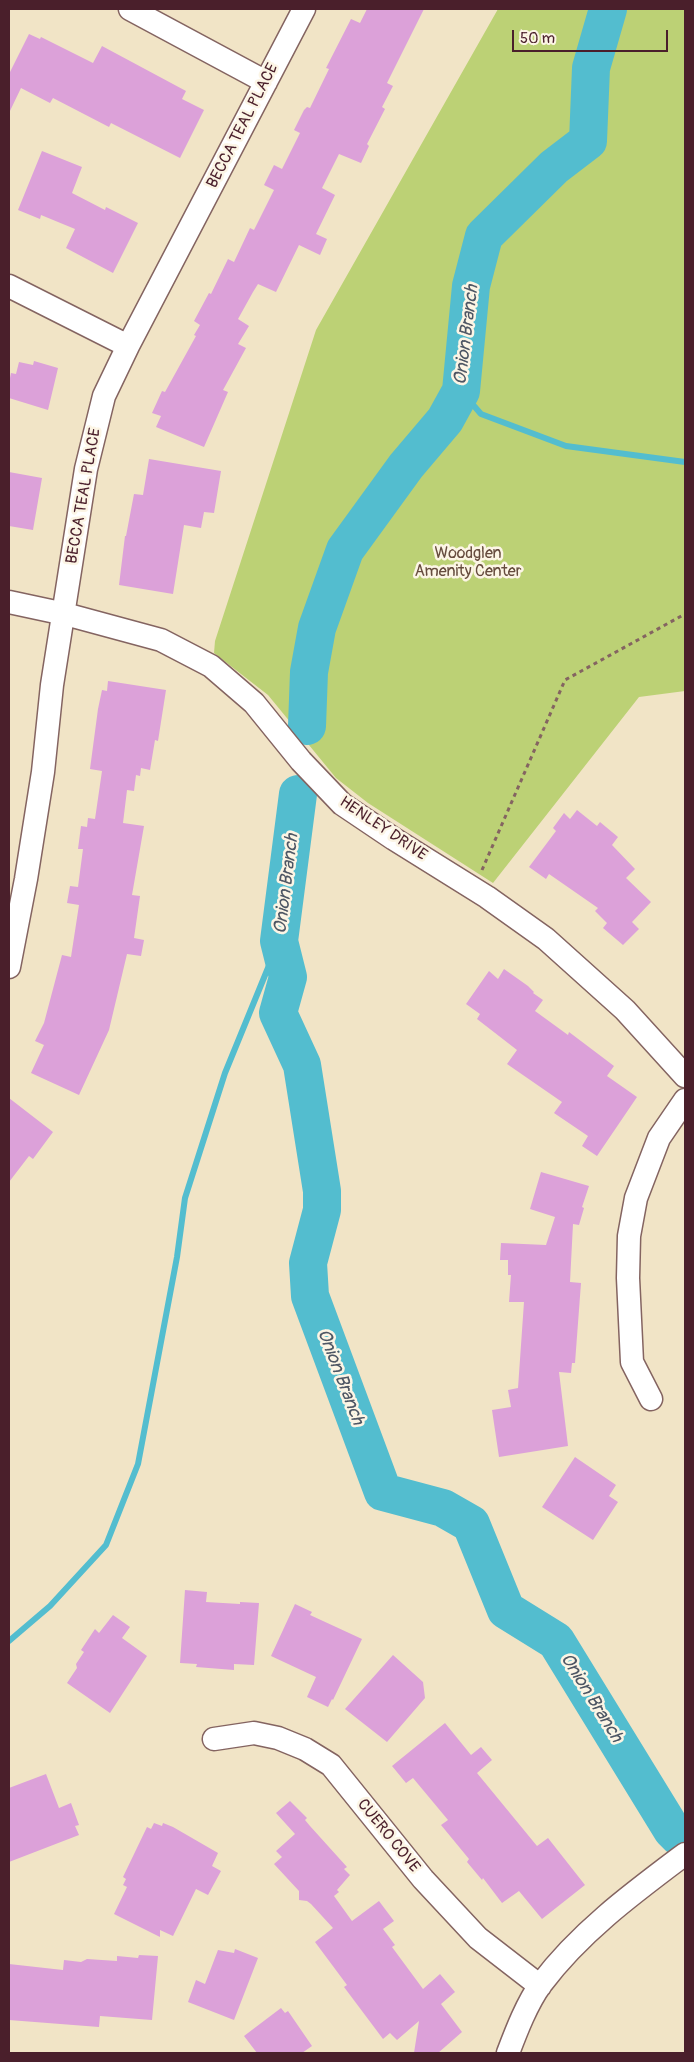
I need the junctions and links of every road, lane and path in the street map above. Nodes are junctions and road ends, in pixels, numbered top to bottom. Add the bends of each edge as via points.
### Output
1 (130, 9) edge
2 (304, 9) edge
3 (266, 82) junction
4 (9, 286) edge
5 (128, 346) junction
6 (9, 602) edge
7 (65, 614) junction
8 (685, 614) edge
9 (482, 870) dead end
10 (12, 932) edge
11 (9, 967) edge
12 (685, 1076) edge
13 (685, 1100) edge
14 (651, 1400) dead end
15 (214, 1739) dead end
16 (685, 1854) edge
17 (540, 1986) junction
18 (508, 2053) edge

1 - 3 street
2 - 3 street, BECCA TEAL PLACE
3 - 5 street, BECCA TEAL PLACE
4 - 5 street
5 - 7 street, BECCA TEAL PLACE via 104,396 86,469
6 - 7 street, HENLEY DRIVE
7 - 10 street, BECCA TEAL PLACE via 52,685 43,772
7 - 12 street, HENLEY DRIVE via 161,640 210,666 254,703 300,761 342,804 546,939 626,1010
8 - 9 path via 566,680
10 - 11 street, BECCA TEAL PLACE
13 - 14 street via 658,1138 636,1198 629,1236 632,1362
15 - 17 street, CUERO COVE via 254,1733 278,1738 331,1765 423,1879 478,1938
16 - 17 street via 626,1898 586,1934
17 - 18 street

